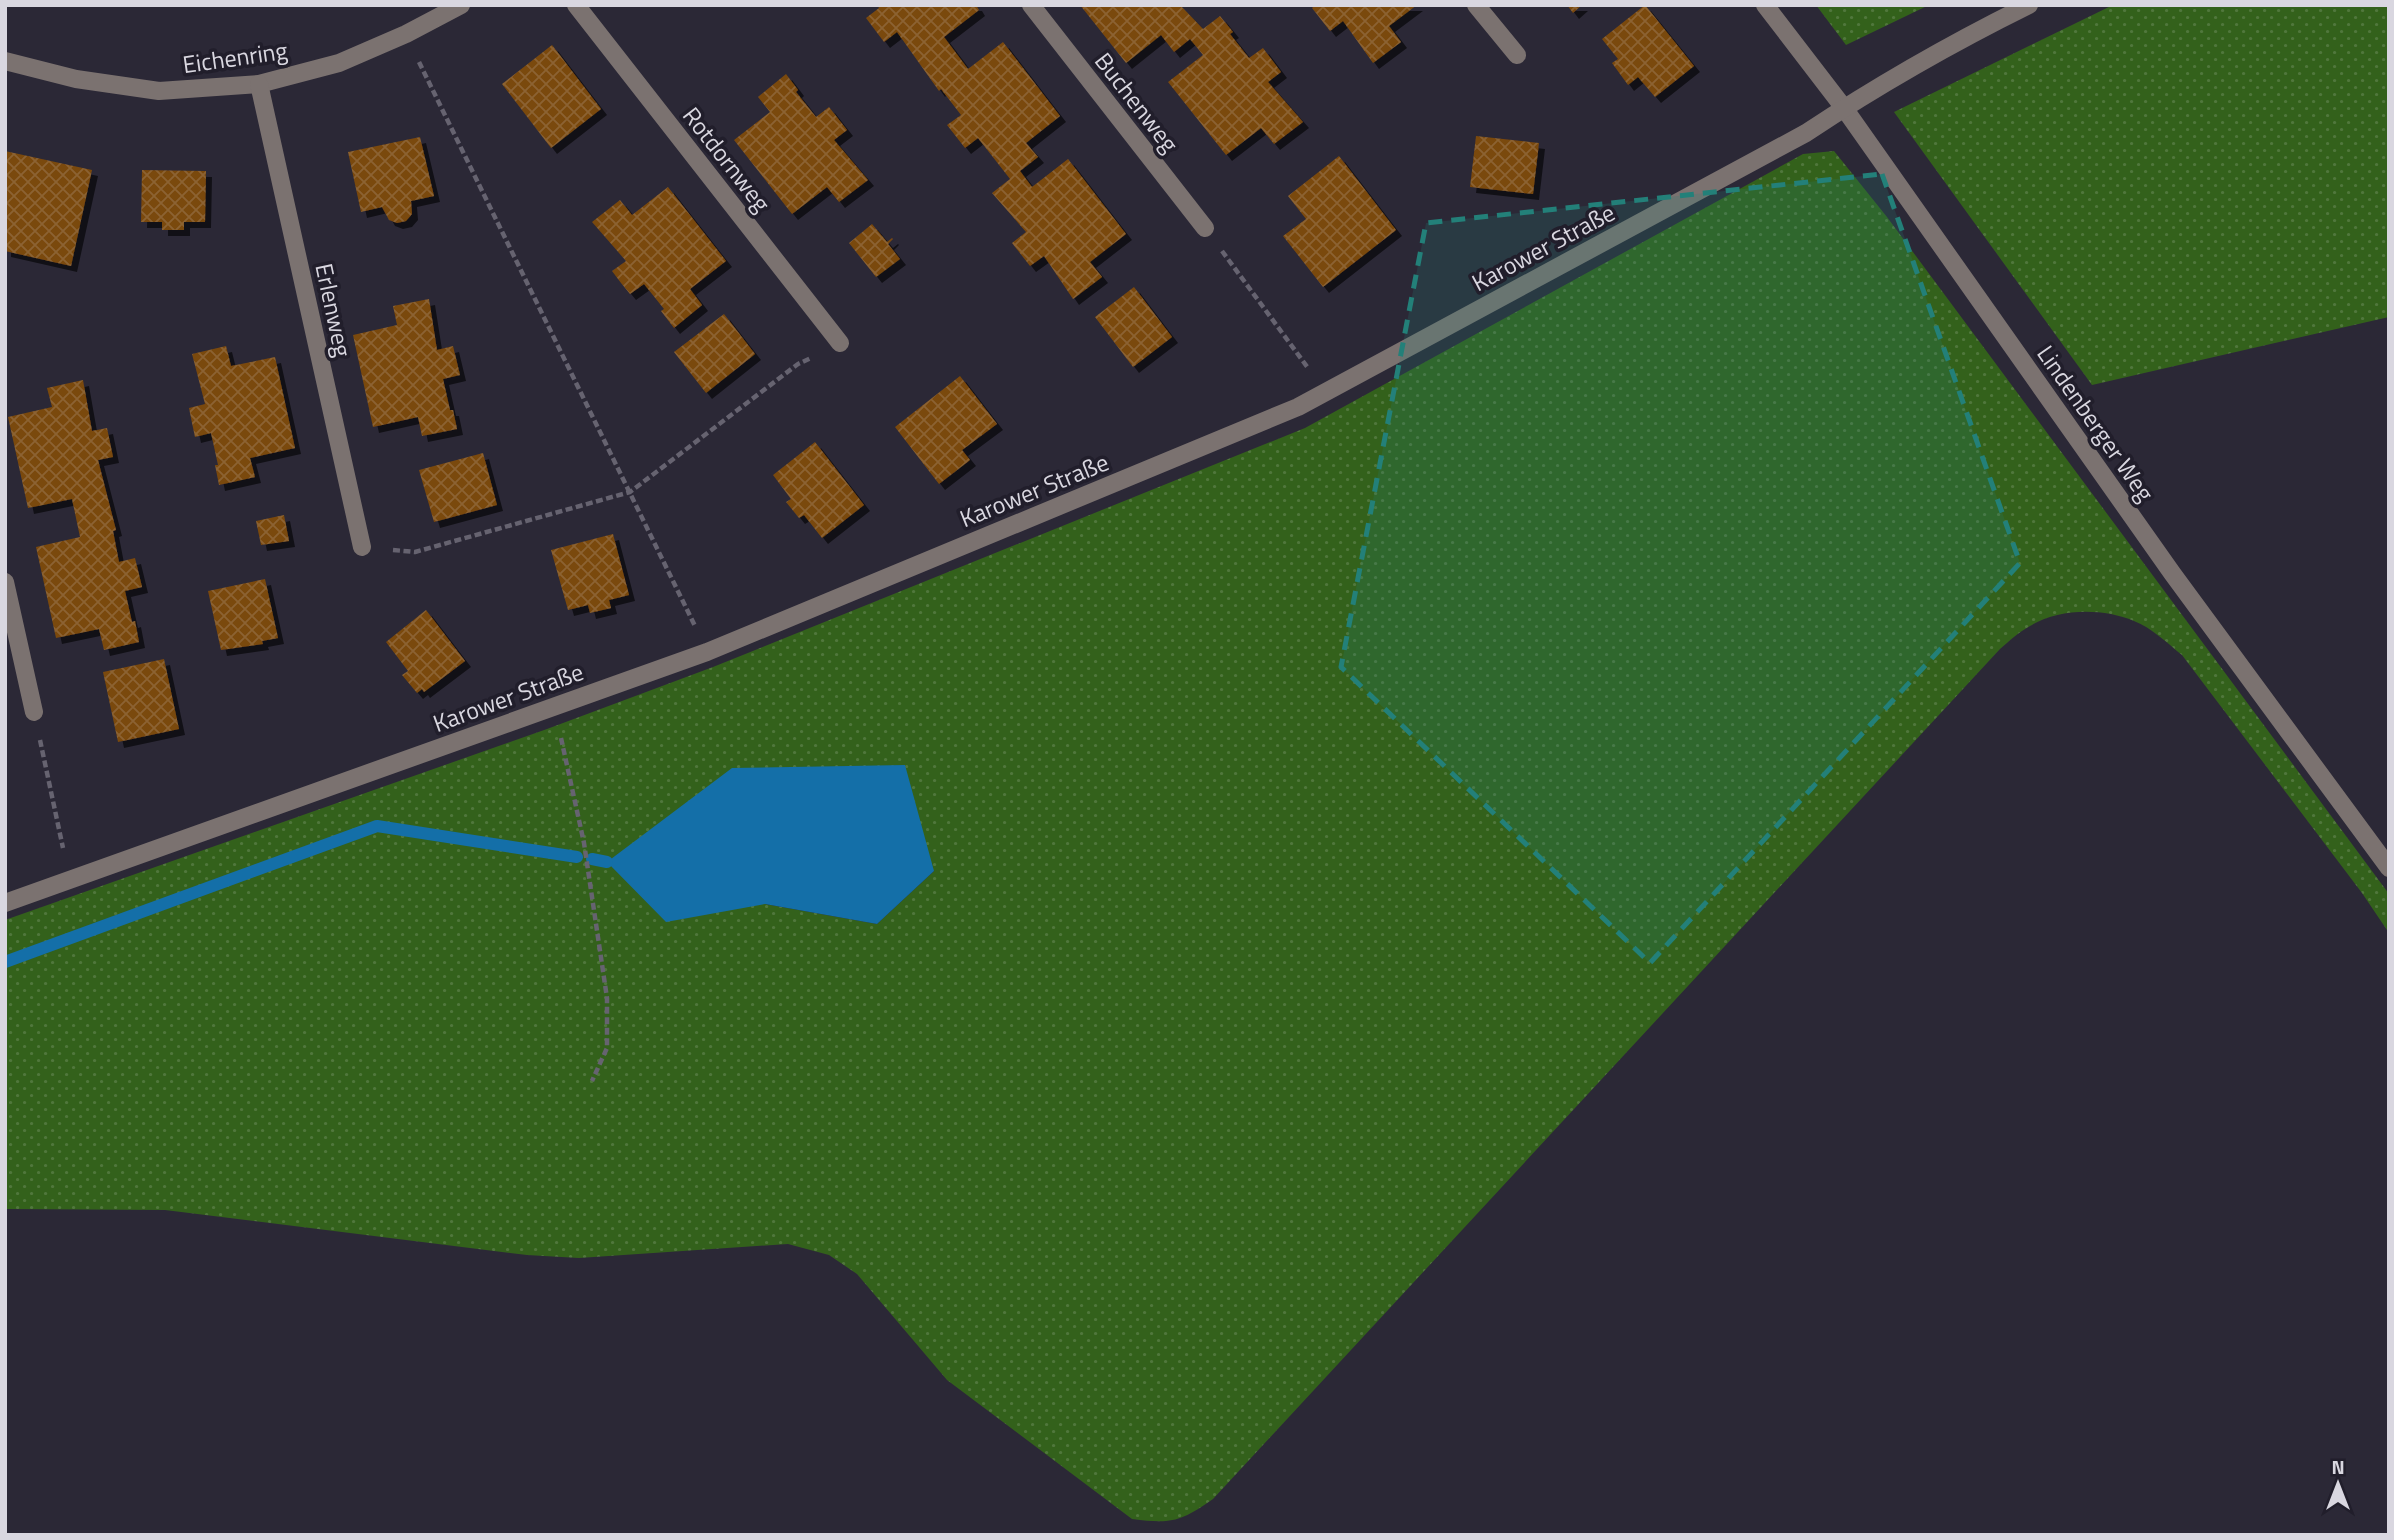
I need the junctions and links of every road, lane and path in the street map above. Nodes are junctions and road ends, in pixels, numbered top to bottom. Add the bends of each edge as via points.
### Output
1 (461, 5) edge
2 (576, 5) edge
3 (1031, 5) edge
4 (1476, 5) edge
5 (1765, 5) edge
6 (2029, 5) edge
7 (406, 34) junction
8 (1517, 55) dead end
9 (5, 61) edge
10 (259, 84) junction
11 (1844, 108) junction
12 (1205, 228) joint
13 (840, 344) joint
14 (1325, 392) junction
15 (630, 492) junction
16 (362, 547) joint
17 (5, 582) edge
18 (707, 652) junction
19 (555, 706) junction
20 (34, 712) joint
21 (2389, 868) edge
22 (70, 880) junction
23 (5, 903) edge
24 (592, 1081) dead end

1 - 7 street, Eichenring
2 - 13 street, Rotdornweg
3 - 12 street, Buchenweg
4 - 8 street
5 - 11 street, Lindenberger Weg
6 - 11 street, Karower Straße
7 - 10 street, Eichenring via 339,64
7 - 15 path
9 - 10 street, Eichenring via 76,79 159,91
10 - 16 street, Erlenweg
11 - 14 street, Karower Straße via 1806,133
11 - 21 street, Lindenberger Weg via 2172,573
12 - 14 path
13 - 15 path via 798,364
14 - 18 street, Karower Straße
15 - 16 path via 415,552
15 - 18 path
17 - 20 street
18 - 19 street, Karower Straße
19 - 22 street, Karower Straße
19 - 24 path via 584,843 607,998 607,1048
20 - 22 path
22 - 23 street, Karower Straße

